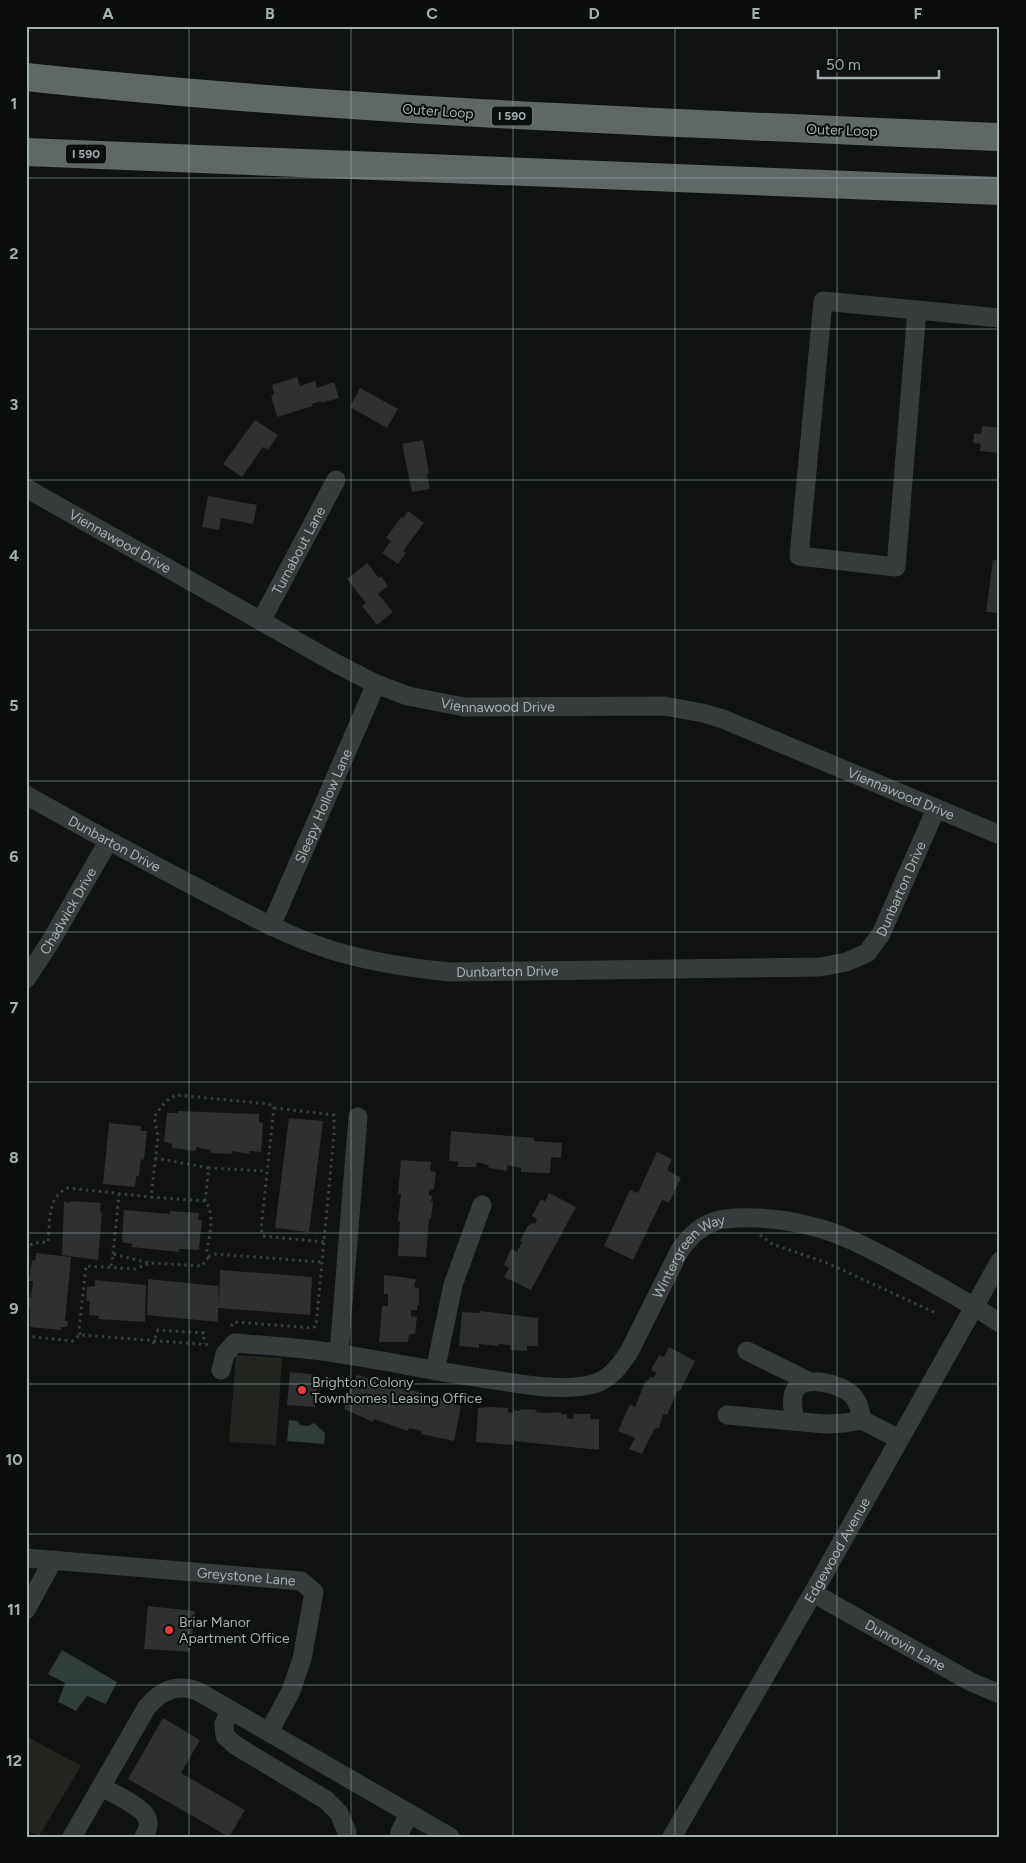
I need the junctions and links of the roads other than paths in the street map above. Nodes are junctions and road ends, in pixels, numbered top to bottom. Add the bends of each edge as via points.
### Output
1 (26, 78) edge
2 (1000, 137) edge
3 (26, 152) edge
4 (1000, 191) edge
5 (917, 310) junction
6 (1000, 318) edge
7 (336, 480) dead end
8 (26, 488) edge
9 (261, 621) junction
10 (376, 684) junction
11 (26, 795) edge
12 (936, 809) junction
13 (1000, 836) edge
14 (108, 842) junction
15 (271, 926) junction
16 (26, 979) edge
17 (358, 1117) dead end
18 (482, 1204) dead end
19 (1000, 1261) edge
20 (974, 1306) junction
21 (1000, 1323) edge
22 (746, 1350) dead end
23 (339, 1353) junction
24 (221, 1370) dead end
25 (435, 1372) junction
26 (808, 1381) junction
27 (727, 1415) dead end
28 (862, 1420) junction
29 (794, 1422) junction
30 (899, 1439) junction
31 (26, 1558) edge
32 (52, 1560) junction
33 (813, 1593) junction
34 (26, 1610) edge
35 (1000, 1694) edge
36 (230, 1710) junction
37 (269, 1732) junction
38 (102, 1787) junction
39 (409, 1814) junction
40 (72, 1837) edge
41 (144, 1837) edge
42 (347, 1837) edge
43 (400, 1837) edge
44 (450, 1837) edge
45 (672, 1837) edge

1 - 2 highway, Outer Loop / I 590 via 184,93 484,114
3 - 4 highway, I 590
5 - 5 street via 823,302 799,556 896,567
5 - 6 street
7 - 9 street, Turnabout Lane
8 - 9 street, Viennawood Drive
9 - 10 street, Viennawood Drive
10 - 12 street, Viennawood Drive via 408,696 464,708 664,706 703,713
10 - 15 street, Sleepy Hollow Lane
11 - 14 street, Dunbarton Drive
12 - 13 street, Viennawood Drive
12 - 15 street, Dunbarton Drive via 881,934 867,953 846,962 820,967 450,972 372,961 330,950
14 - 15 street, Dunbarton Drive
14 - 16 street, Chadwick Drive
17 - 23 street
18 - 25 street via 453,1285
19 - 20 street, Edgewood Avenue
20 - 21 street, Wintergreen Way
20 - 25 street, Wintergreen Way via 863,1244 819,1227 782,1220 730,1217 715,1220 689,1237 629,1352 605,1379 583,1386 531,1386
20 - 30 street, Edgewood Avenue
22 - 26 street
23 - 24 street, Wintergreen Way via 236,1343 225,1354
23 - 25 street, Wintergreen Way
26 - 28 street via 842,1387 853,1395
26 - 29 street via 796,1390
27 - 29 street
28 - 29 street via 824,1424
28 - 30 street
30 - 33 street, Edgewood Avenue
31 - 32 street, Greystone Lane
32 - 34 street
32 - 37 street, Greystone Lane via 301,1580 314,1592 302,1659 292,1691
33 - 35 street, Dunrovin Lane via 971,1682
33 - 45 street, Edgewood Avenue
36 - 37 street
36 - 38 street via 193,1688 177,1687 160,1694 147,1708
36 - 42 street via 224,1724 225,1736 326,1800 339,1813
37 - 39 street
38 - 40 street
38 - 41 street via 147,1817
39 - 43 street
39 - 44 street

